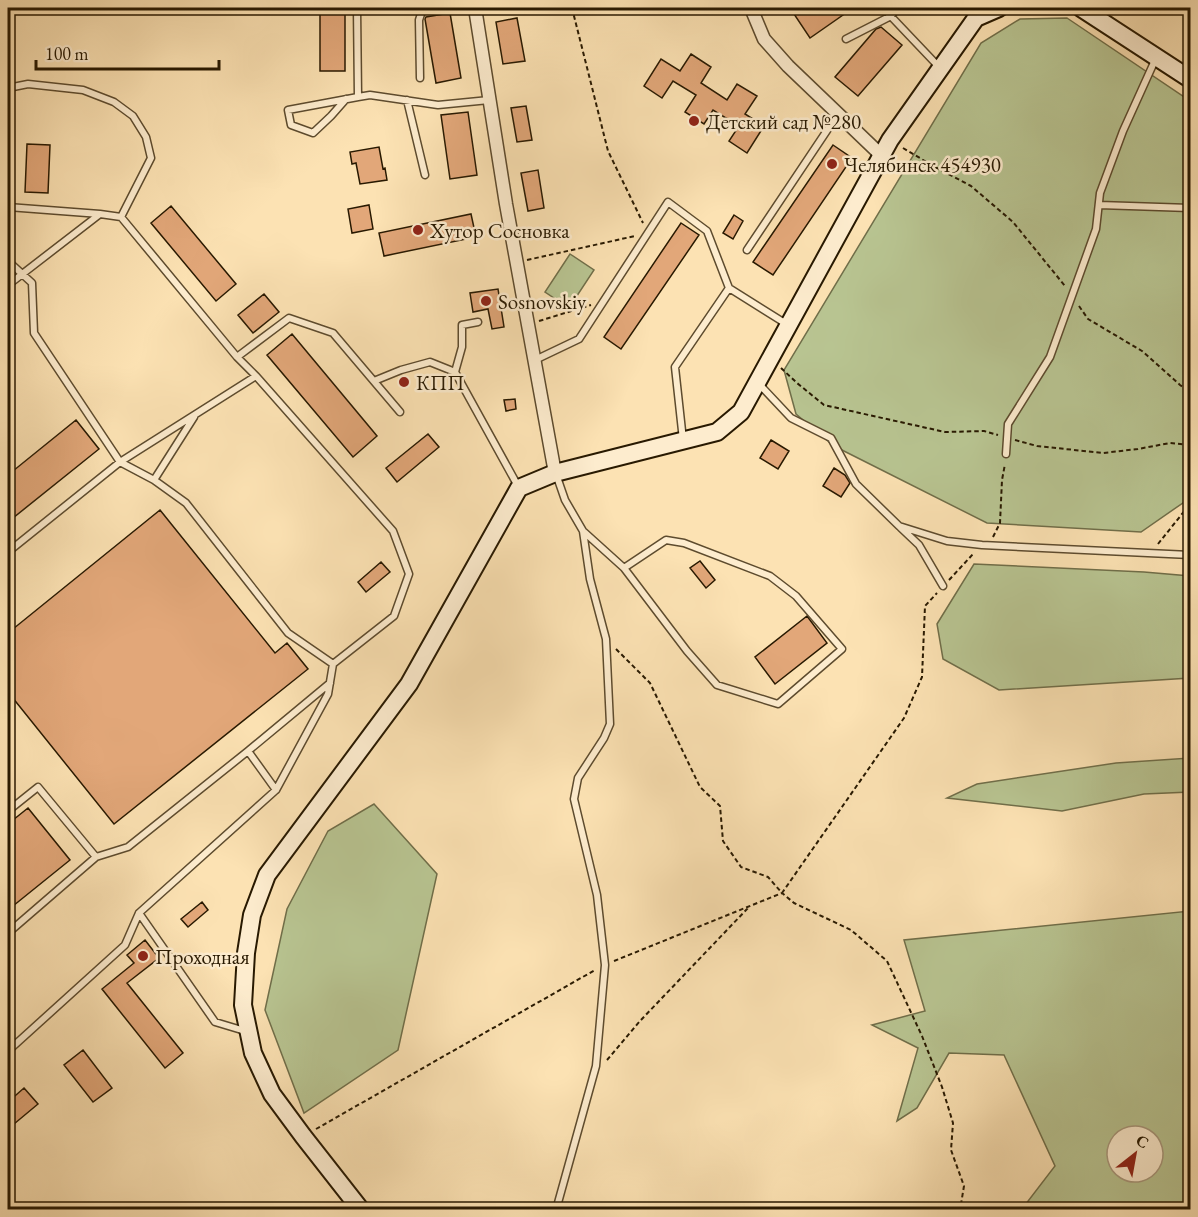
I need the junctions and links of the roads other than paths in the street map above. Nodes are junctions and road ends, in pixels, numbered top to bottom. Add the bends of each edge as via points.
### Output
1 (357, 8) edge
2 (423, 8) edge
3 (475, 8) edge
4 (751, 8) edge
5 (883, 8) edge
6 (897, 8) edge
7 (999, 8) edge
8 (1081, 8) edge
9 (891, 16) junction
10 (846, 39) dead end
11 (1157, 57) junction
12 (940, 68) junction
13 (420, 78) dead end
14 (1191, 79) edge
15 (8, 88) edge
16 (358, 97) junction
17 (346, 99) junction
18 (489, 99) junction
19 (407, 100) junction
20 (838, 114) junction
21 (882, 156) junction
22 (425, 175) dead end
23 (1099, 206) junction
24 (8, 207) edge
25 (1191, 208) edge
26 (100, 214) junction
27 (121, 217) junction
28 (747, 250) dead end
29 (8, 261) edge
30 (22, 274) junction
31 (8, 285) edge
32 (729, 288) junction
33 (478, 322) dead end
34 (789, 325) junction
35 (237, 357) junction
36 (534, 361) junction
37 (456, 372) junction
38 (256, 376) junction
39 (374, 381) junction
40 (757, 382) junction
41 (400, 412) dead end
42 (195, 414) junction
43 (683, 440) junction
44 (1006, 454) road end
45 (120, 462) junction
46 (555, 473) junction
47 (154, 480) junction
48 (519, 488) junction
49 (899, 526) junction
50 (584, 531) junction
51 (8, 552) edge
52 (1191, 555) edge
53 (624, 568) junction
54 (944, 586) road end
55 (333, 664) junction
56 (330, 683) junction
57 (248, 751) junction
58 (276, 790) junction
59 (8, 811) edge
60 (96, 857) junction
61 (139, 913) junction
62 (8, 933) edge
63 (248, 1032) junction
64 (8, 1051) edge
65 (360, 1209) edge
66 (556, 1209) edge

1 - 16 lane
2 - 13 lane via 419,20
3 - 18 street
4 - 20 street via 764,39
5 - 9 lane
6 - 9 lane
7 - 12 street via 976,18
8 - 11 street
9 - 10 lane
9 - 12 lane
11 - 14 street
11 - 23 lane via 1123,131 1100,193
12 - 21 street
15 - 27 lane via 28,84 83,90 114,102 133,116 146,137 151,158
16 - 17 lane
16 - 19 lane
17 - 17 lane via 314,133 291,125 288,110
18 - 19 lane via 438,105
18 - 36 street
19 - 22 lane
20 - 21 street
20 - 28 lane
21 - 34 street
23 - 25 lane
23 - 44 lane via 1096,229 1050,357 1008,424
24 - 26 lane
26 - 27 lane
26 - 30 lane
27 - 35 lane
29 - 30 lane
30 - 31 lane
30 - 45 lane via 32,282 34,333
32 - 34 lane
32 - 36 lane via 707,231 668,202 579,339
32 - 43 lane via 675,367
33 - 37 lane via 462,325
34 - 40 street
35 - 38 lane
35 - 39 lane via 289,318 333,333
36 - 46 street
37 - 39 lane via 430,362
37 - 48 lane
38 - 42 lane
38 - 55 lane via 393,531 409,574 394,616
39 - 41 lane
40 - 43 street via 741,412 717,432
40 - 49 lane via 791,418 831,438 856,484
42 - 45 lane
42 - 47 lane
43 - 46 street
45 - 47 lane
45 - 51 lane
46 - 48 street
46 - 50 lane via 565,500
47 - 55 lane via 186,503 288,633
48 - 63 street via 409,684 267,875 252,915 246,953 243,1005
49 - 52 lane via 947,541 986,545
49 - 54 lane via 919,545
50 - 53 lane
50 - 66 lane via 590,579 606,639 610,724 578,778 574,799 597,895 605,965 596,1066
53 - 53 lane via 666,540 684,543 770,576 796,596 842,649 778,704 717,685
55 - 56 lane
56 - 57 lane
56 - 58 lane via 328,694
57 - 58 lane
57 - 60 lane via 128,847
58 - 61 lane
59 - 60 lane via 38,787
60 - 62 lane
61 - 63 lane via 215,1022
61 - 64 lane via 125,945
63 - 65 street via 272,1094

